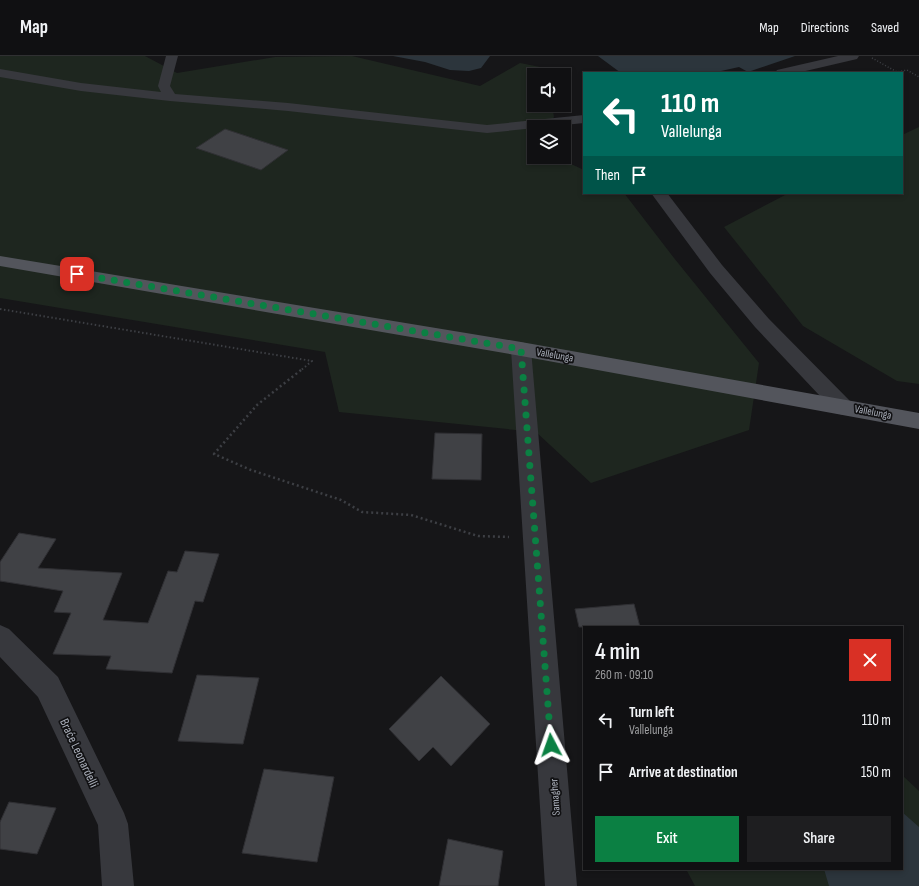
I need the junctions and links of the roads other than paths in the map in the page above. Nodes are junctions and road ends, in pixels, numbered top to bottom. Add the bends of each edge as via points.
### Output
1 (172, 56) edge
2 (853, 56) edge
3 (785, 72) edge
4 (0, 73) edge
5 (170, 97) junction
6 (583, 119) edge
7 (660, 194) edge
8 (0, 261) edge
9 (521, 349) junction
10 (843, 407) junction
11 (919, 421) edge
12 (0, 638) edge
13 (118, 886) edge
14 (561, 886) edge

1 - 5 street via 164,86
2 - 3 street
4 - 5 street via 81,87
5 - 6 street via 487,129
7 - 10 street via 716,269 762,324
8 - 9 main road, Vallelunga
9 - 10 main road, Vallelunga
9 - 14 street, Samagher
10 - 11 main road, Vallelunga
12 - 13 street, Braće Leonardelli via 48,687 113,824

